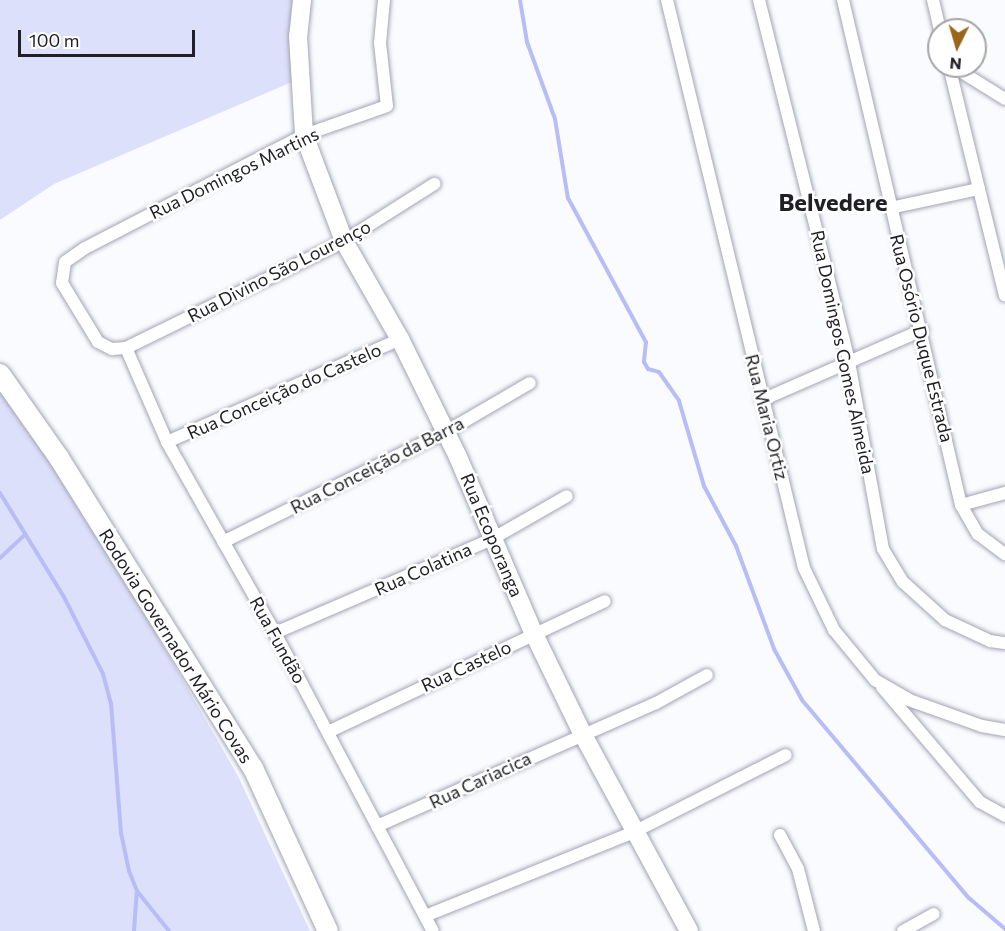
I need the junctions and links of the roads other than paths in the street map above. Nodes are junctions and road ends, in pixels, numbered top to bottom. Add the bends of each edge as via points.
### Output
1 (302, 0) edge
2 (384, 0) edge
3 (667, 0) edge
4 (759, 0) edge
5 (843, 0) edge
6 (933, 0) edge
7 (937, 18) edge
8 (953, 78) edge
9 (970, 78) edge
10 (1005, 99) edge
11 (304, 135) junction
12 (434, 184) dead end
13 (979, 189) junction
14 (890, 208) junction
15 (344, 241) junction
16 (1005, 295) edge
17 (922, 330) junction
18 (400, 339) junction
19 (123, 349) junction
20 (849, 362) junction
21 (0, 374) edge
22 (530, 383) dead end
23 (762, 400) junction
24 (446, 432) junction
25 (167, 442) junction
26 (1005, 493) edge
27 (567, 496) dead end
28 (961, 505) junction
29 (492, 539) junction
30 (223, 542) junction
31 (1005, 554) edge
32 (605, 601) dead end
33 (275, 633) junction
34 (534, 634) junction
35 (1005, 643) edge
36 (707, 675) dead end
37 (875, 680) junction
38 (1005, 730) edge
39 (328, 732) junction
40 (582, 733) junction
41 (786, 755) dead end
42 (1005, 816) edge
43 (377, 826) junction
44 (634, 832) junction
45 (780, 836) dead end
46 (934, 914) dead end
47 (425, 916) junction
48 (683, 929) edge
49 (328, 931) edge
50 (433, 931) edge
51 (814, 931) edge
52 (903, 931) edge

1 - 11 street, Rua Ecoporanga via 298,36
2 - 11 street, Rua Domingos Martins via 380,43 387,106
3 - 23 street, Rua Maria Ortiz
4 - 20 street, Rua Domingos Gomes Almeida
5 - 14 street, Rua Osório Duque Estrada
6 - 7 street
8 - 13 street
9 - 10 street
11 - 15 street, Rua Ecoporanga
11 - 19 street, Rua Domingos Martins via 65,262 62,282 98,342
12 - 15 street, Rua Divino São Lourenço
13 - 14 street
13 - 16 street
14 - 17 street, Rua Osório Duque Estrada
15 - 18 street, Rua Ecoporanga
15 - 19 street, Rua Divino São Lourenço
17 - 20 street
17 - 28 street, Rua Osório Duque Estrada
18 - 24 street, Rua Ecoporanga
18 - 25 street, Rua Conceição do Castelo
19 - 25 street, Rua Fundão
20 - 23 street
20 - 35 street, Rua Domingos Gomes Almeida via 883,549 903,582 945,620 990,641
21 - 49 main road, Rodovia Governador Mário Covas via 58,458 253,768
22 - 24 street, Rua Conceição da Barra
23 - 37 street, Rua Maria Ortiz via 804,568 834,630
24 - 29 street, Rua Ecoporanga
24 - 30 street, Rua Conceição da Barra
25 - 30 street, Rua Fundão
26 - 28 street
27 - 29 street, Rua Colatina
28 - 31 street, Rua Osório Duque Estrada via 978,534
29 - 33 street, Rua Colatina
29 - 34 street, Rua Ecoporanga
30 - 33 street, Rua Fundão
32 - 34 street, Rua Castelo
33 - 39 street, Rua Fundão
34 - 39 street, Rua Castelo
34 - 40 street, Rua Ecoporanga
36 - 40 street, Rua Cariacica via 657,703
37 - 38 street, Rua Maria Ortiz via 909,700 982,726
37 - 42 street via 980,802
39 - 43 street, Rua Fundão
40 - 43 street, Rua Cariacica
40 - 44 street, Rua Ecoporanga
41 - 44 street
43 - 47 street, Rua Fundão
44 - 47 street
44 - 48 street, Rua Ecoporanga
45 - 51 street via 798,869
46 - 52 street
47 - 50 street, Rua Fundão

